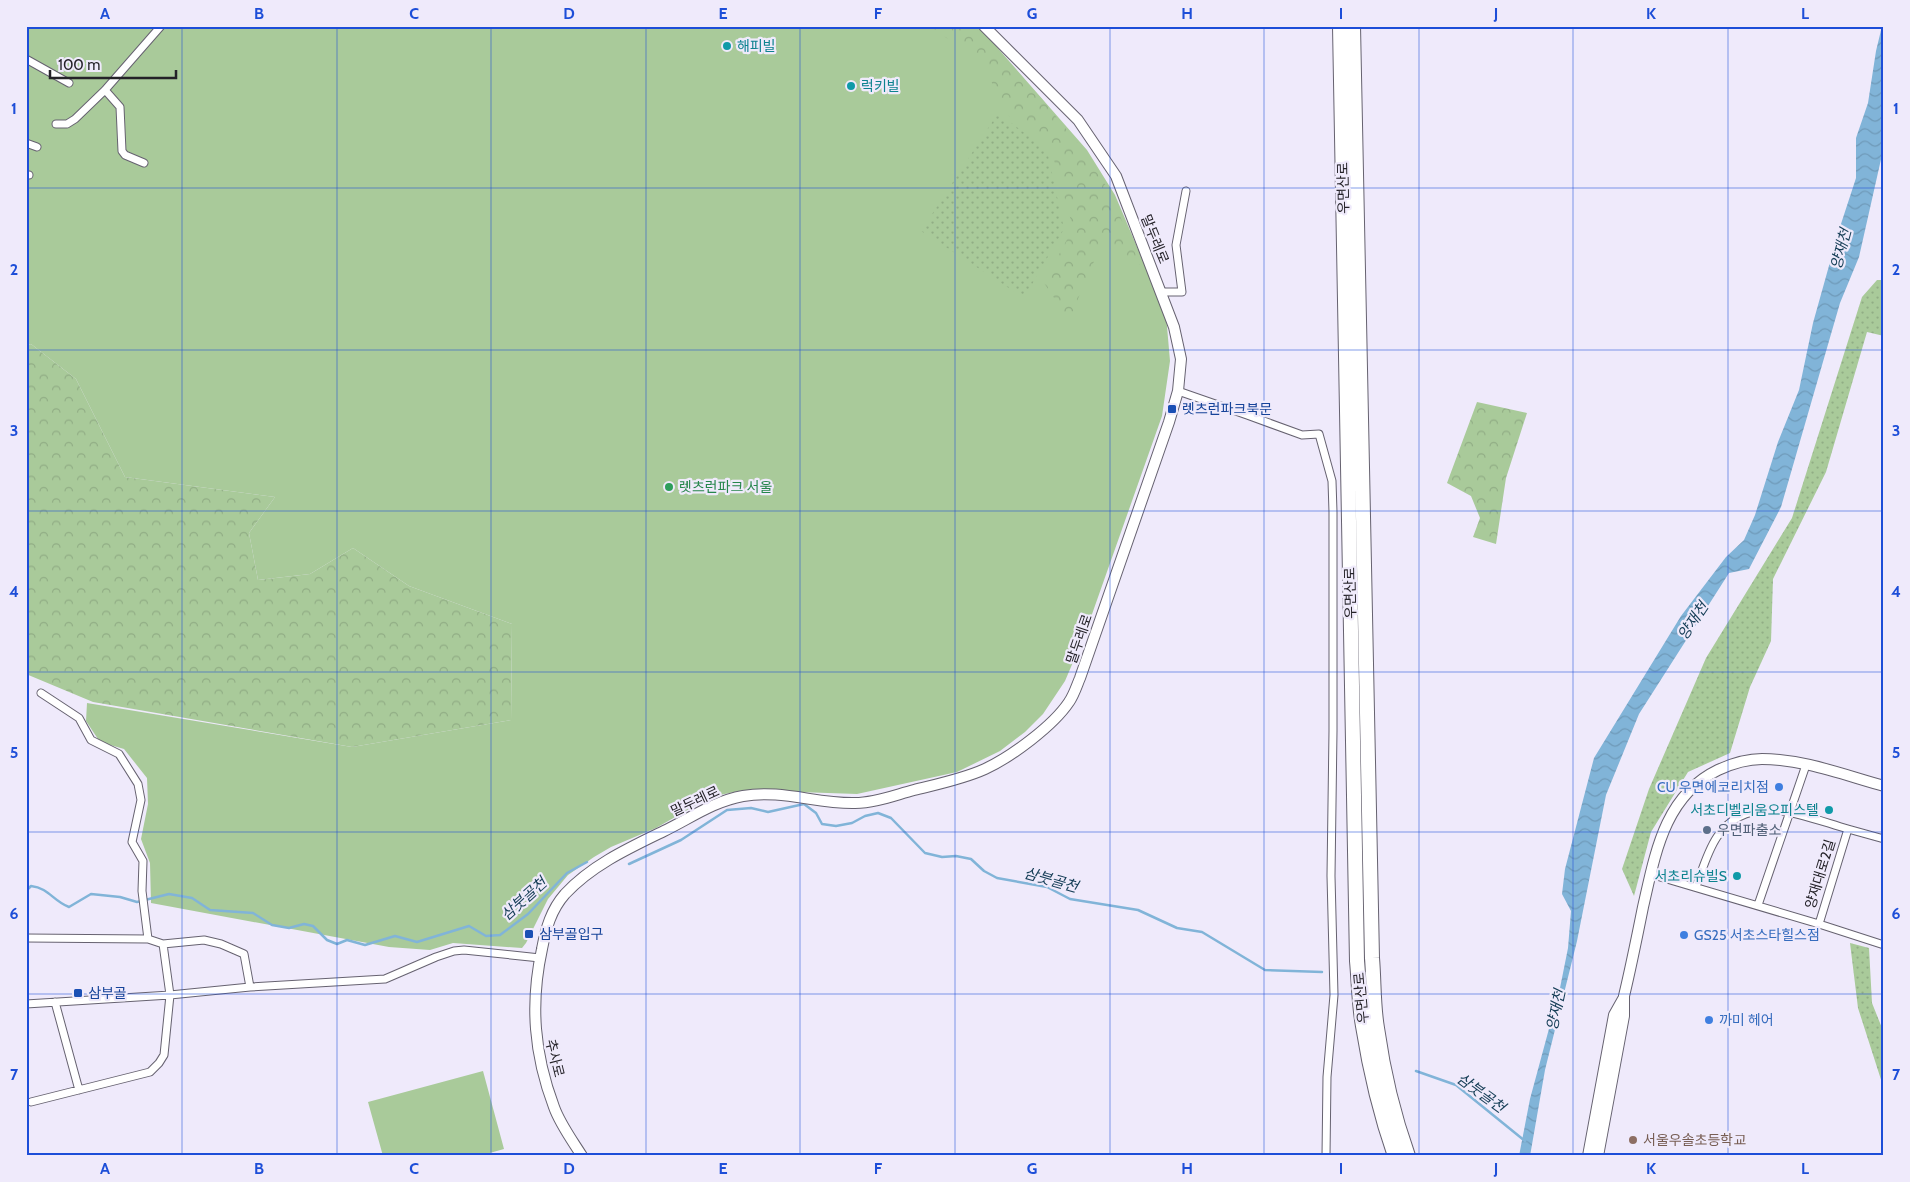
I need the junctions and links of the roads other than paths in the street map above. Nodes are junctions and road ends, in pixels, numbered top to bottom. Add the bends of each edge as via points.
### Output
1 (161, 26) edge
2 (984, 26) edge
3 (1340, 26) edge
4 (1353, 26) edge
5 (26, 59) edge
6 (69, 83) dead end
7 (105, 90) junction
8 (56, 124) dead end
9 (26, 143) edge
10 (37, 147) dead end
11 (144, 163) dead end
12 (1186, 191) dead end
13 (1162, 292) junction
14 (1178, 392) junction
15 (41, 693) dead end
16 (1806, 765) junction
17 (1884, 786) edge
18 (1790, 812) junction
19 (1848, 829) junction
20 (1884, 839) edge
21 (1650, 874) junction
22 (1696, 887) junction
23 (1758, 905) junction
24 (1819, 924) junction
25 (26, 938) edge
26 (148, 939) junction
27 (163, 944) junction
28 (1884, 945) edge
29 (540, 958) junction
30 (250, 987) junction
31 (170, 995) junction
32 (1624, 996) junction
33 (55, 1002) junction
34 (26, 1004) edge
35 (79, 1090) junction
36 (31, 1102) dead end
37 (582, 1156) edge
38 (1326, 1156) edge
39 (1395, 1156) edge
40 (1408, 1156) edge
41 (1588, 1156) edge
42 (1598, 1156) edge

1 - 7 street
2 - 13 street, 말두레로 via 1078,120 1116,176
3 - 39 highway, 우면산로 via 1357,961 1362,1024 1374,1083
4 - 40 highway, 우면산로 via 1372,958 1378,1036 1398,1128
5 - 6 street
7 - 8 street via 75,119 67,124
7 - 11 street via 120,107 122,152
9 - 10 street
12 - 13 street via 1176,245 1182,292
13 - 14 street, 말두레로 via 1181,360
14 - 29 street, 말두레로 via 1080,678 1069,702 1017,752 984,770 870,801 840,802 775,794 742,796 712,806 603,862 576,883 547,922
14 - 38 street via 1302,435 1319,434 1332,482 1331,876 1334,995 1327,1077
15 - 26 street via 79,718 91,740 120,754 138,784 141,800 132,842 143,861 143,908
16 - 17 street
16 - 18 street
16 - 21 street via 1750,760 1725,767 1698,782 1670,815
18 - 19 street, 양재대로2길
18 - 22 street, 양재대로2길 via 1772,809 1752,811 1721,831
18 - 23 street
19 - 20 street
19 - 24 street, 양재대로2길
21 - 22 street, 양재대로2길
21 - 32 street
22 - 23 street, 양재대로2길
23 - 24 street, 양재대로2길
24 - 28 street
25 - 26 street
26 - 27 street
27 - 30 street via 204,940 244,954
27 - 31 street
29 - 30 street via 454,951 386,979
29 - 37 street, 추사로 via 534,999 537,1047 554,1107
30 - 31 street
31 - 33 street
31 - 35 street via 164,1055 159,1063 150,1072
32 - 41 street via 1614,1015
32 - 42 street via 1624,1016
33 - 34 street
33 - 35 street
35 - 36 street

